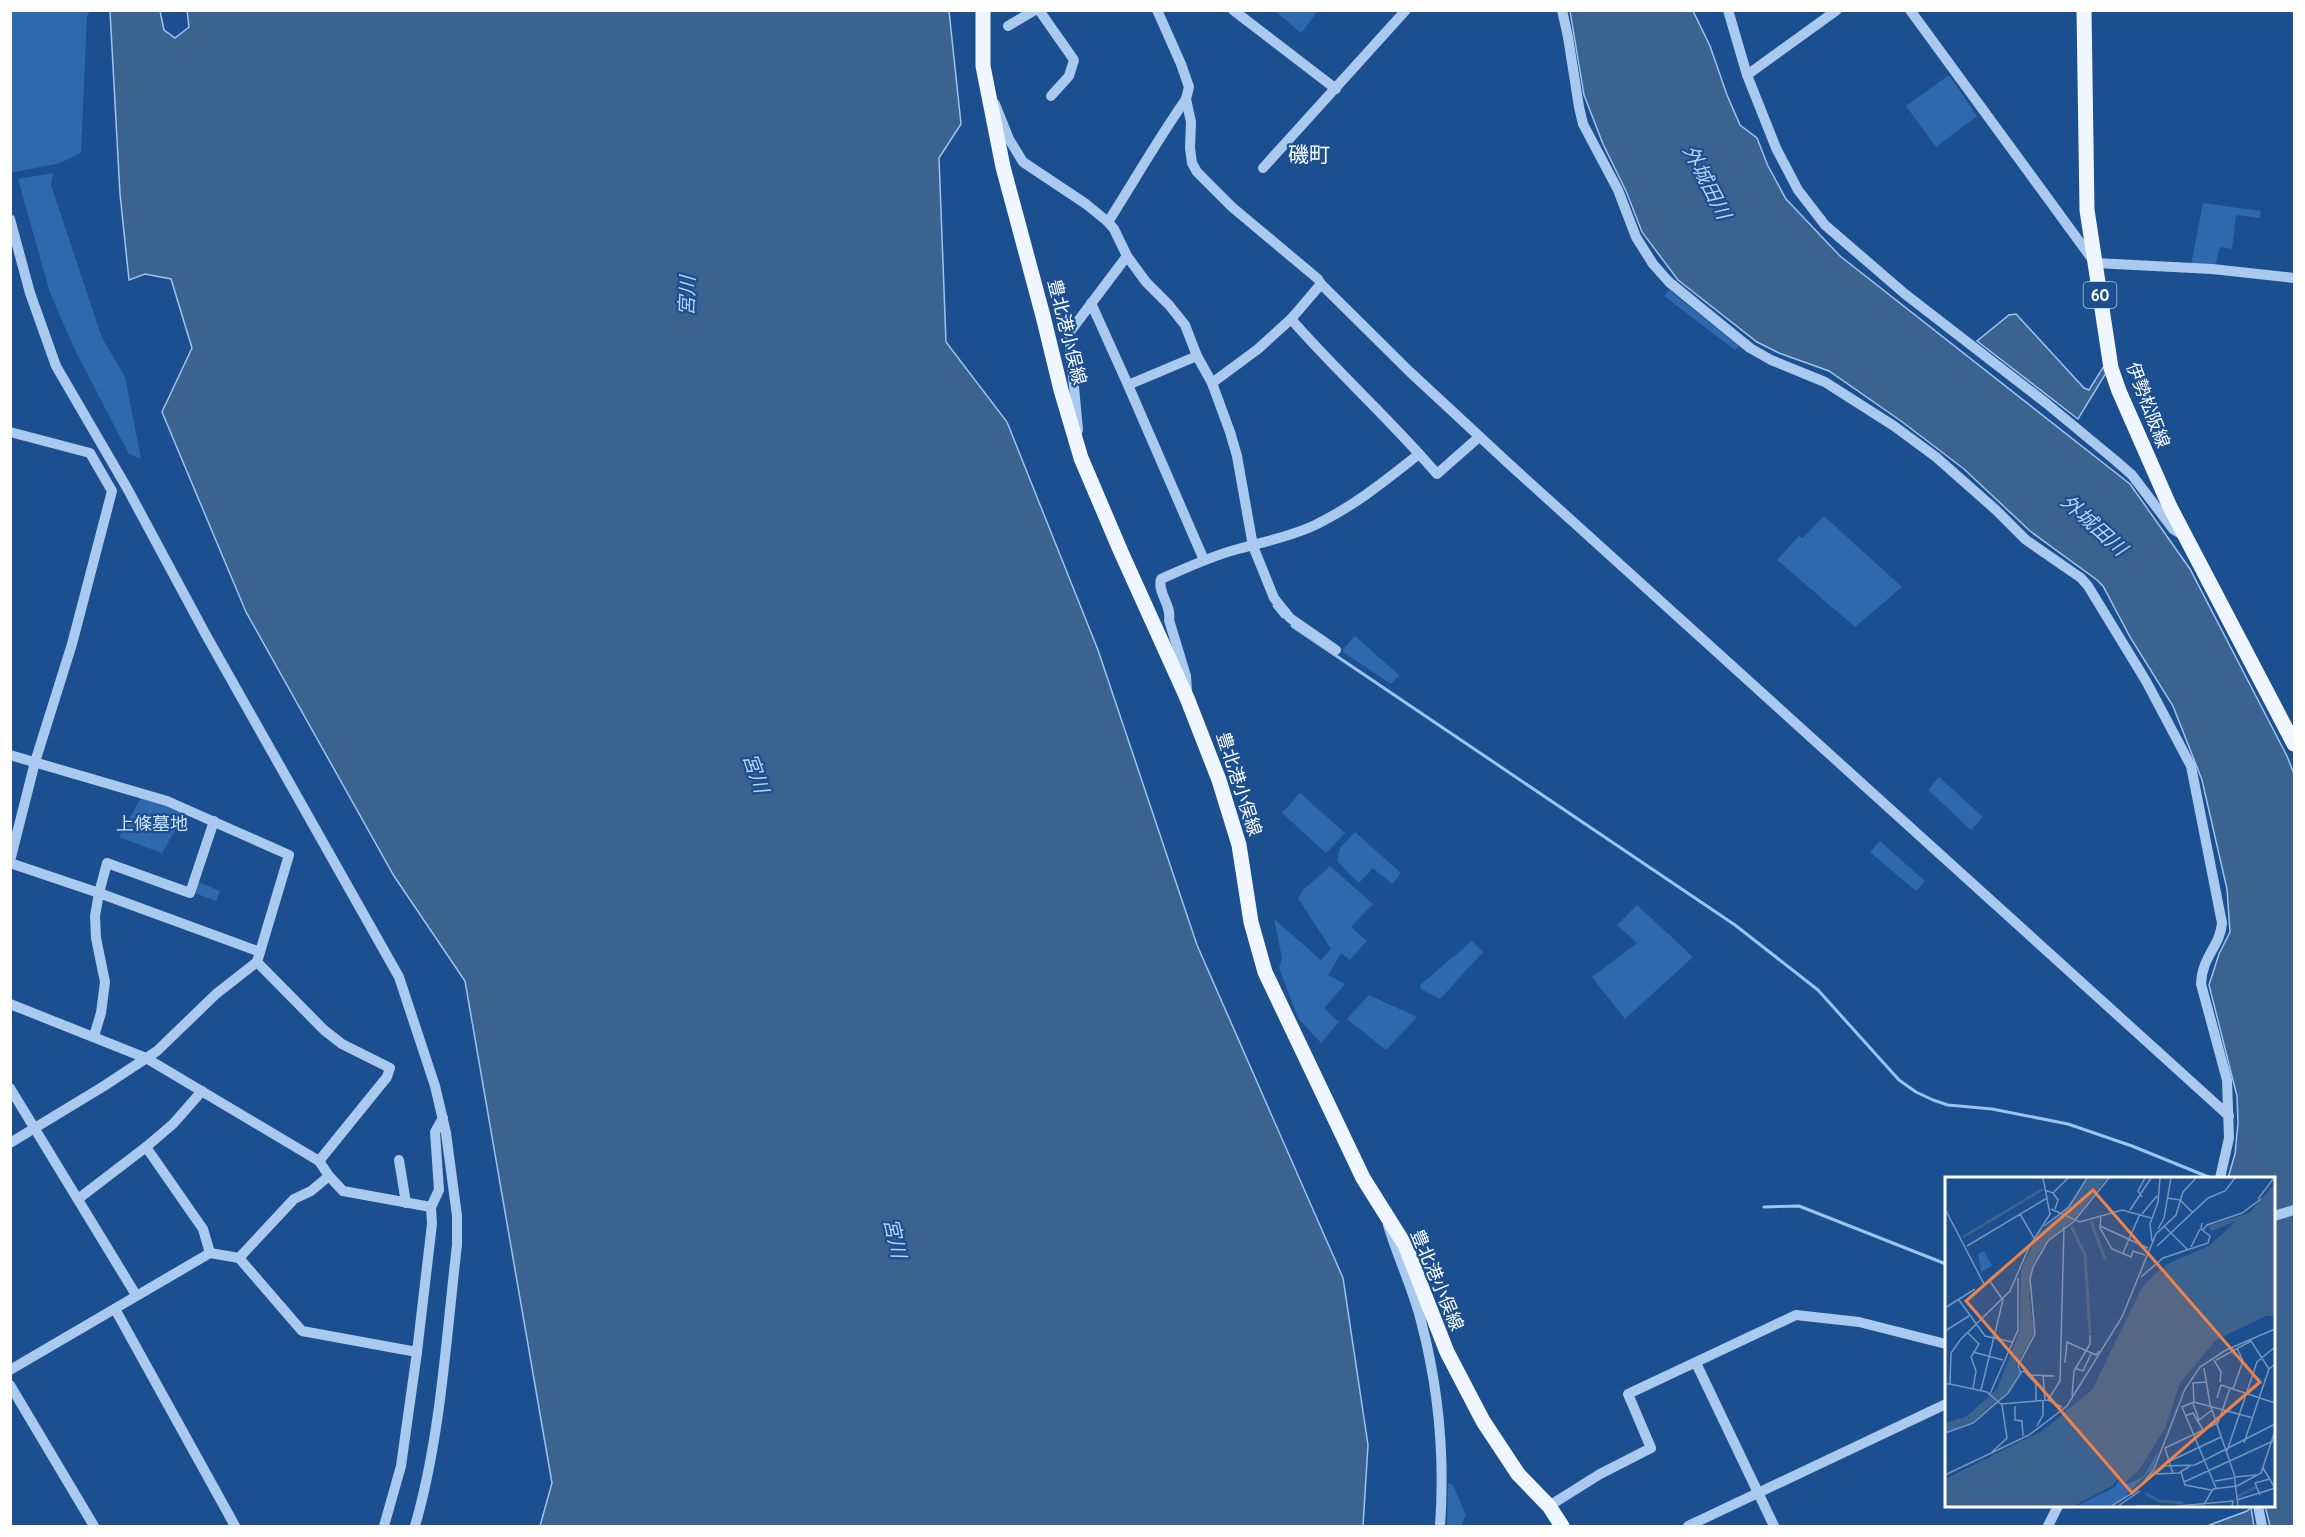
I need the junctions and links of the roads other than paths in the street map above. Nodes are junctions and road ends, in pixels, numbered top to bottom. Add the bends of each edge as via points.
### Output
1 (983, 10) edge
2 (1035, 10) edge
3 (1039, 10) edge
4 (1157, 10) edge
5 (1233, 10) edge
6 (1406, 10) edge
7 (1562, 10) edge
8 (1728, 10) edge
9 (1837, 10) edge
10 (1910, 10) edge
11 (2084, 10) edge
12 (1008, 26) dead end
13 (1747, 75) junction
14 (987, 88) junction
15 (1336, 89) junction
16 (1051, 96) dead end
17 (1186, 99) junction
18 (1263, 168) dead end
19 (10, 219) edge
20 (1108, 222) junction
21 (1127, 256) junction
22 (2094, 263) junction
23 (2295, 278) edge
24 (1321, 284) junction
25 (1091, 303) junction
26 (1291, 319) junction
27 (1197, 356) junction
28 (1212, 383) junction
29 (1128, 385) junction
30 (10, 432) edge
31 (1479, 437) junction
32 (1419, 454) junction
33 (1081, 458) junction
34 (2186, 538) junction
35 (1253, 546) junction
36 (1204, 560) junction
37 (1336, 650) dead end
38 (1187, 698) junction
39 (2295, 744) edge
40 (10, 755) edge
41 (35, 762) junction
42 (214, 821) junction
43 (13, 844) edge
44 (10, 862) edge
45 (99, 893) junction
46 (258, 957) junction
47 (10, 1004) edge
48 (93, 1036) junction
49 (146, 1058) junction
50 (10, 1088) edge
51 (202, 1091) junction
52 (2229, 1116) junction
53 (443, 1118) junction
54 (35, 1129) junction
55 (10, 1143) edge
56 (146, 1147) junction
57 (399, 1160) dead end
58 (319, 1161) junction
59 (328, 1176) junction
60 (2221, 1177) edge
61 (78, 1199) junction
62 (406, 1203) junction
63 (431, 1207) junction
64 (2295, 1210) edge
65 (2275, 1216) edge
66 (1386, 1217) junction
67 (210, 1253) junction
68 (239, 1258) junction
69 (136, 1295) junction
70 (115, 1309) junction
71 (1945, 1343) edge
72 (417, 1352) junction
73 (1696, 1363) junction
74 (10, 1370) edge
75 (10, 1385) edge
76 (1945, 1405) edge
77 (1758, 1494) junction
78 (1549, 1506) junction
79 (2058, 1507) edge
80 (2258, 1507) edge
81 (94, 1527) edge
82 (235, 1527) edge
83 (384, 1527) edge
84 (415, 1527) edge
85 (1440, 1527) edge
86 (1562, 1527) edge
87 (1688, 1527) edge
88 (1774, 1527) edge
89 (2048, 1527) edge
90 (2262, 1527) edge

1 - 14 main road, 豊北港小俣線 via 982,66
2 - 12 street
3 - 16 street via 1074,60 1069,76
4 - 17 street via 1189,87
5 - 15 street
6 - 15 street
7 - 52 street via 1581,116 1618,190 1636,237 1653,264 1681,294 1749,348 1825,382 1894,426 1936,457 2026,540 2081,578 2146,681 2191,766 2220,912 2221,934 2204,962 2201,984 2227,1080
8 - 13 street
9 - 13 street
10 - 22 street
11 - 22 main road, 伊勢松阪線 / 60 via 2085,169
13 - 34 street via 1776,148 1798,190 1825,225 1897,288 2116,461 2132,475 2173,529
14 - 20 street via 1023,162
14 - 33 main road, 豊北港小俣線 via 1009,189
15 - 18 street
17 - 20 street
17 - 24 street via 1192,163 1197,172
19 - 53 street via 30,293 56,366 128,488 206,635 399,977
20 - 21 street
21 - 25 street
21 - 27 street via 1185,325
22 - 23 street
22 - 34 main road, 伊勢松阪線 / 60 via 2111,368
24 - 26 street
24 - 31 street
25 - 29 street
25 - 33 street via 1069,333
26 - 28 street
26 - 32 street
27 - 28 street
27 - 29 street
28 - 35 street via 1237,456
29 - 36 street
30 - 41 street via 90,453 112,491 72,644
31 - 32 street via 1437,474
31 - 52 street
32 - 35 street via 1364,499 1310,527
33 - 38 main road, 豊北港小俣線
34 - 39 main road, 伊勢松阪線 / 60
35 - 36 street
35 - 37 street via 1278,605
36 - 38 street via 1161,579 1159,585 1171,613 1169,620 1186,675
38 - 66 main road, 豊北港小俣線 via 1239,845 1251,922 1265,972 1363,1178
40 - 41 street
41 - 42 street via 167,801
41 - 43 street
42 - 45 street via 194,895 107,863
42 - 46 street via 289,855
43 - 44 street
44 - 45 street
45 - 46 street
45 - 48 street via 96,938 105,982
46 - 49 street
46 - 58 street via 324,1030 342,1044 390,1068 387,1077
47 - 48 street
48 - 49 street
49 - 51 street
49 - 54 street
50 - 54 street
51 - 56 street
51 - 58 street
52 - 60 street via 2227,1154
53 - 63 street via 435,1132 439,1190
53 - 84 street via 457,1216 457,1245 435,1431
54 - 55 street
54 - 61 street
56 - 61 street
56 - 67 street via 203,1229
57 - 62 street
58 - 59 street
59 - 62 street via 343,1191
59 - 68 street via 294,1199
61 - 69 street
62 - 63 street
63 - 72 street
64 - 65 street
66 - 78 main road, 豊北港小俣線 via 1405,1245 1447,1352 1483,1421 1518,1474
66 - 85 street via 1421,1320 1439,1408 1443,1468
67 - 68 street
67 - 69 street
68 - 72 street via 302,1331
69 - 70 street
70 - 74 street
70 - 82 street
71 - 73 street via 1860,1322 1796,1315
72 - 83 street via 401,1466
73 - 77 street
73 - 78 street via 1628,1394 1651,1448
75 - 81 street
76 - 77 street
77 - 87 street
77 - 88 street
78 - 86 main road, 豊北港小俣線
79 - 89 street
80 - 90 street

